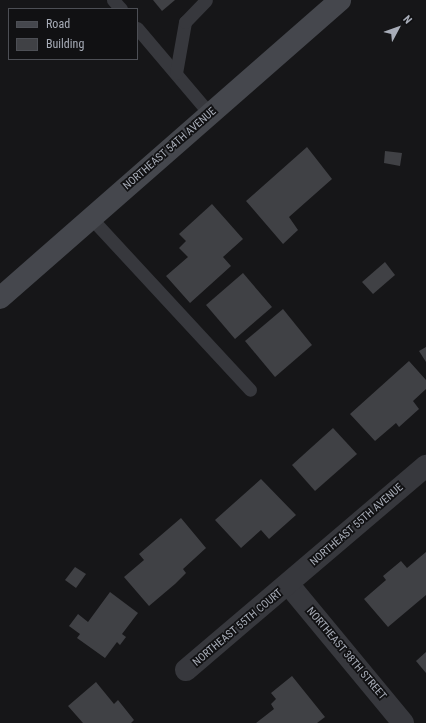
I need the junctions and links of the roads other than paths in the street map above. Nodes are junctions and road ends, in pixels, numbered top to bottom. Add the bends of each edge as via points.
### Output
1 (113, 0) edge
2 (206, 0) edge
3 (337, 1) edge
4 (120, 8) edge
5 (138, 29) edge
6 (176, 73) junction
7 (210, 114) junction
8 (91, 218) junction
9 (0, 298) edge
10 (250, 390) dead end
11 (426, 466) edge
12 (289, 585) junction
13 (186, 670) dead end
14 (403, 723) edge

1 - 4 lane
2 - 6 lane via 185,22
3 - 7 street, NORTHEAST 54TH AVENUE
5 - 6 lane
6 - 7 lane
7 - 8 street, NORTHEAST 54TH AVENUE
8 - 9 street, NORTHEAST 54TH AVENUE
8 - 10 lane
11 - 12 street, NORTHEAST 55TH AVENUE
12 - 13 street, NORTHEAST 55TH COURT
12 - 14 street, NORTHEAST 38TH STREET

